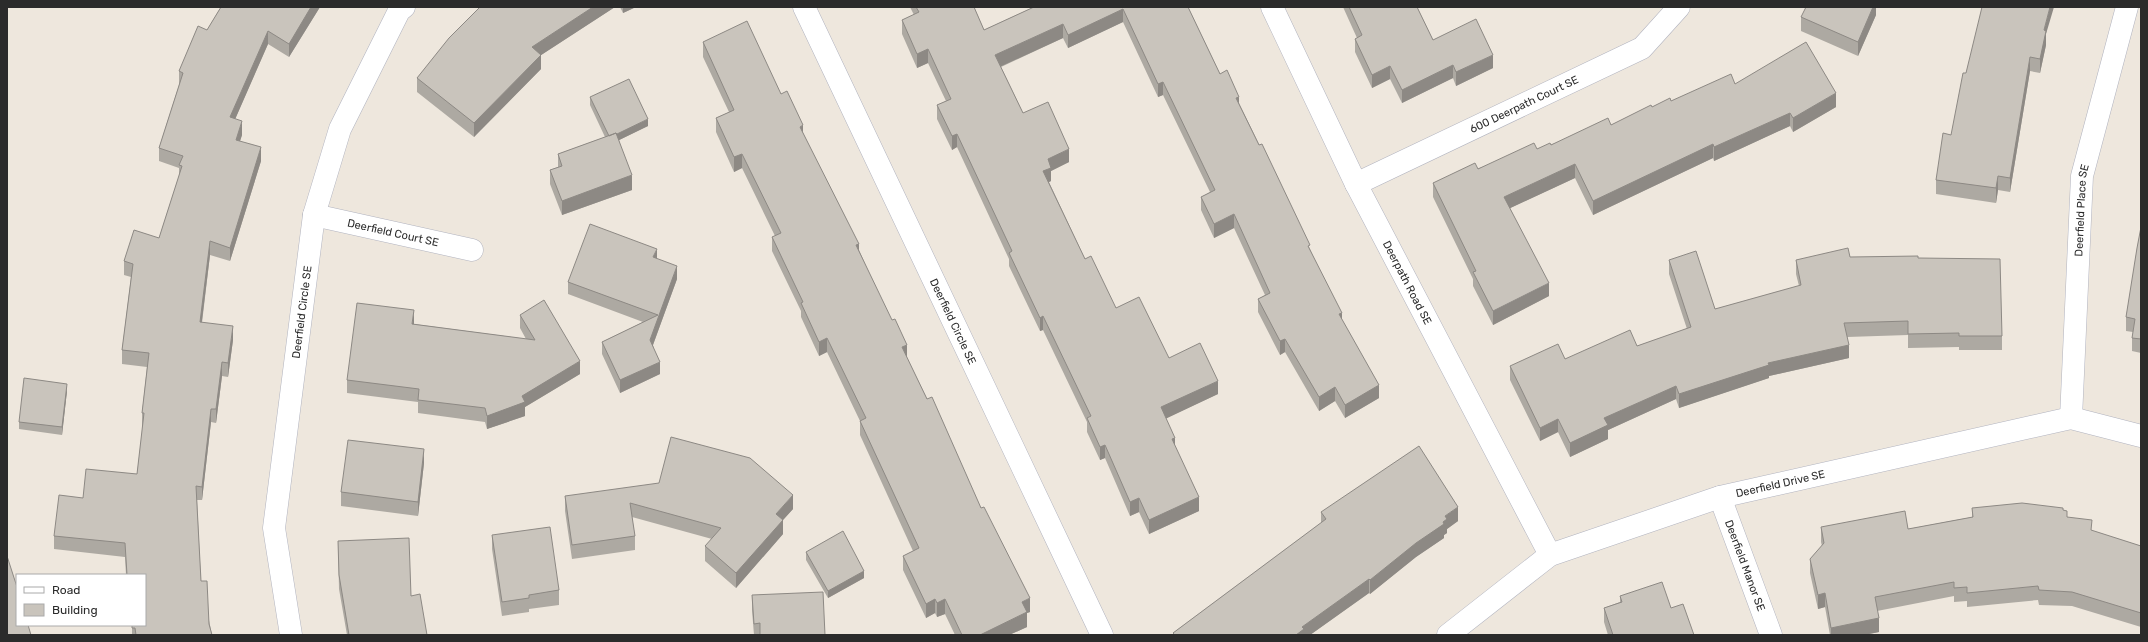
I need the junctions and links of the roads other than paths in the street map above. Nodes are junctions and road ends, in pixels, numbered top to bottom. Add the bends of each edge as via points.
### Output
1 (404, 7) edge
2 (804, 7) edge
3 (1272, 7) edge
4 (1679, 7) edge
5 (2127, 7) edge
6 (1356, 184) junction
7 (314, 215) junction
8 (472, 250) dead end
9 (2071, 418) junction
10 (2141, 436) edge
11 (1720, 497) junction
12 (1550, 555) junction
13 (291, 635) edge
14 (1102, 635) edge
15 (1448, 635) edge
16 (1771, 635) edge

1 - 7 street, Deerfield Circle SE via 399,11 340,129
2 - 14 street, Deerfield Circle SE
3 - 6 street, Deerpath Road SE
4 - 6 street, 600 Deerpath Court SE via 1642,48
5 - 9 street, Deerfield Place SE via 2082,176
6 - 12 street, Deerpath Road SE
7 - 8 street, Deerfield Court SE
7 - 13 street, Deerfield Circle SE via 274,528
9 - 10 street, Deerfield Drive SE
9 - 11 street, Deerfield Drive SE
11 - 12 street, Deerfield Drive SE
11 - 16 street, Deerfield Manor SE
12 - 15 street, Deerfield Drive SE

